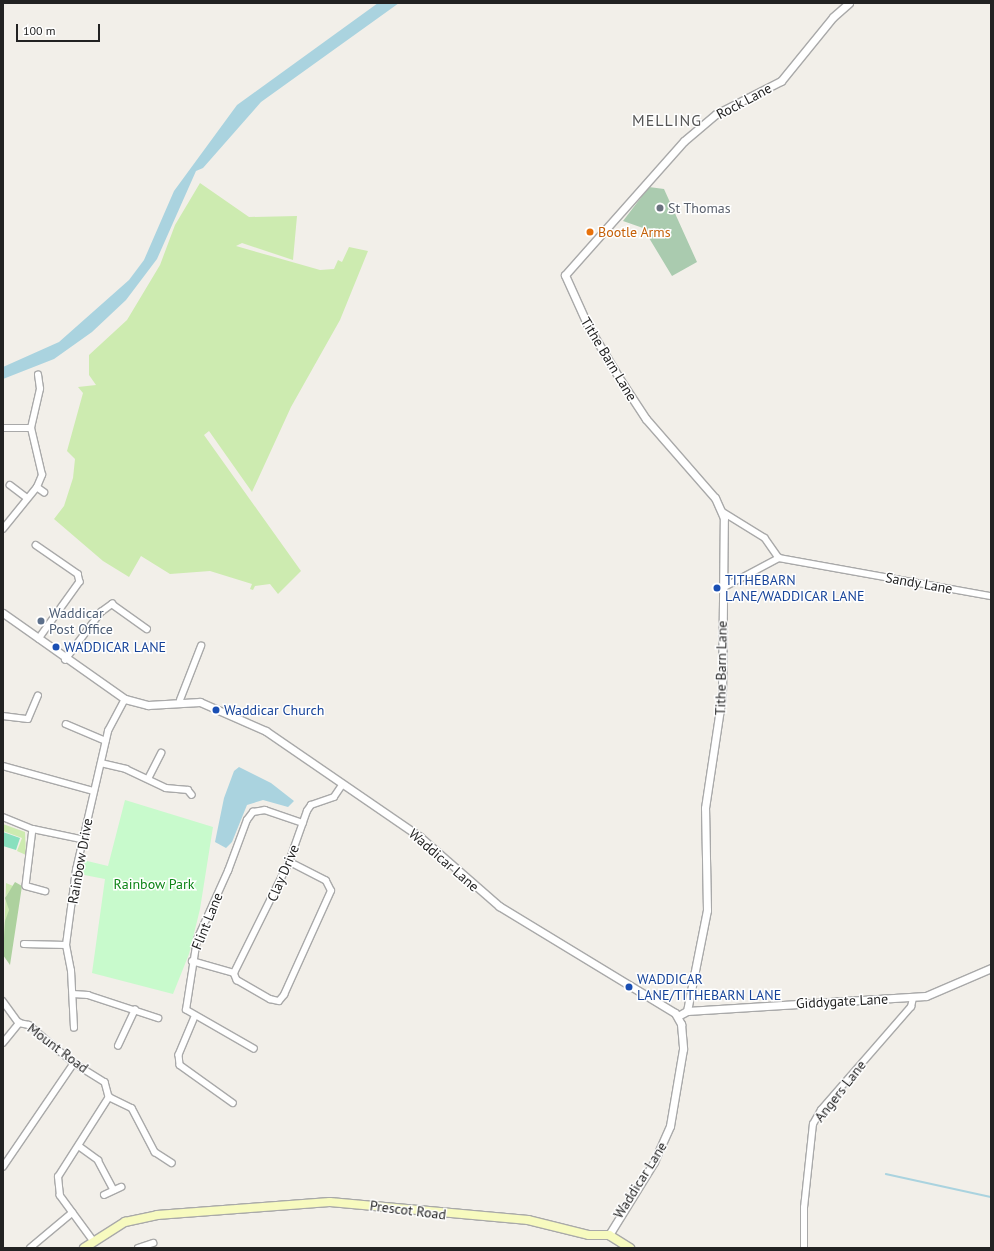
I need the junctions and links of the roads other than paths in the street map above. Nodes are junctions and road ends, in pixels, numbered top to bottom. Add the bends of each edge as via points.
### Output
1 (849, 3) edge
2 (605, 233) joint
3 (38, 375) dead end
4 (3, 428) edge
5 (31, 428) junction
6 (10, 485) dead end
7 (37, 487) junction
8 (44, 492) dead end
9 (27, 498) junction
10 (723, 512) junction
11 (3, 529) edge
12 (36, 545) dead end
13 (779, 558) junction
14 (722, 589) junction
15 (991, 596) edge
16 (4, 615) edge
17 (147, 629) dead end
18 (39, 639) junction
19 (201, 646) dead end
20 (65, 660) junction
21 (38, 696) dead end
22 (125, 699) junction
23 (180, 700) junction
24 (3, 716) edge
25 (66, 724) dead end
26 (106, 741) junction
27 (160, 753) dead end
28 (101, 763) junction
29 (3, 766) edge
30 (148, 779) junction
31 (342, 786) junction
32 (94, 791) junction
33 (192, 795) dead end
34 (3, 817) edge
35 (303, 823) junction
36 (33, 829) junction
37 (81, 839) junction
38 (289, 862) junction
39 (45, 891) dead end
40 (24, 944) dead end
41 (66, 945) junction
42 (192, 960) junction
43 (991, 968) edge
44 (234, 974) junction
45 (74, 994) junction
46 (913, 998) junction
47 (3, 1001) edge
48 (135, 1010) junction
49 (687, 1011) junction
50 (678, 1016) junction
51 (195, 1017) junction
52 (158, 1018) dead end
53 (19, 1022) junction
54 (74, 1028) dead end
55 (3, 1043) edge
56 (118, 1046) dead end
57 (254, 1049) dead end
58 (74, 1063) junction
59 (109, 1097) junction
60 (233, 1103) dead end
61 (79, 1146) junction
62 (172, 1163) dead end
63 (3, 1167) edge
64 (121, 1187) dead end
65 (114, 1190) junction
66 (104, 1195) dead end
67 (72, 1213) junction
68 (609, 1234) junction
69 (93, 1241) junction
70 (153, 1242) dead end
71 (144, 1247) edge
72 (30, 1248) edge
73 (84, 1248) edge
74 (138, 1248) edge
75 (630, 1248) edge
76 (804, 1248) edge

1 - 2 street, Rock Lane via 781,81 716,114 684,141
2 - 10 street, Tithe Barn Lane via 569,268 566,282 588,326 646,420
3 - 5 street via 40,389
4 - 5 street
5 - 7 street via 42,467
6 - 9 street
7 - 8 street
7 - 9 street
9 - 11 street
10 - 13 street via 765,538
10 - 14 street, Tithe Barn Lane
12 - 18 street via 78,574 80,582
13 - 14 street
13 - 15 street, Sandy Lane
14 - 49 street, Tithe Barn Lane via 722,696 705,808 707,910
16 - 18 street, Waddicar Lane
17 - 20 street via 112,604 101,612
18 - 20 street, Waddicar Lane
19 - 23 street
20 - 22 street, Waddicar Lane
21 - 24 street via 28,719
22 - 23 street, Waddicar Lane via 148,705
22 - 26 street, Rainbow Drive
23 - 31 street, Waddicar Lane via 210,705 260,728
25 - 26 street
26 - 28 street, Rainbow Drive
27 - 30 street
28 - 30 street
28 - 32 street, Rainbow Drive
29 - 32 street
30 - 33 street via 166,788 188,790
31 - 35 street, Clay Drive via 334,797 311,805
31 - 50 street, Waddicar Lane via 420,838 499,906 667,1006
32 - 37 street, Rainbow Drive
34 - 36 street
35 - 38 street, Clay Drive
35 - 42 street, Flint Lane via 265,810 253,812 246,820 228,871 197,940
36 - 37 street
36 - 39 street via 26,886
37 - 41 street, Rainbow Drive
38 - 44 street, Clay Drive
38 - 44 street via 326,880 331,891 279,1001 237,980
40 - 41 street
41 - 45 street, Rainbow Drive
42 - 44 street
42 - 51 street, Flint Lane via 185,1002 186,1010
43 - 46 street, Giddygate Lane via 955,985
45 - 48 street via 88,995
45 - 54 street, Rainbow Drive
46 - 49 street, Giddygate Lane
46 - 76 street, Angers Lane via 910,1007 821,1110 813,1124 803,1220
47 - 53 street, Mount Road
48 - 52 street
48 - 56 street
49 - 50 street
50 - 68 street, Waddicar Lane via 683,1048 667,1137
51 - 57 street, Flint Lane
51 - 60 street via 179,1055 180,1065
53 - 55 street
53 - 58 street, Mount Road via 29,1025
58 - 59 street, Mount Road via 104,1082
58 - 63 street
59 - 61 street
59 - 62 street via 132,1108 154,1152
61 - 65 street via 98,1160
61 - 67 street via 57,1182 60,1196
64 - 65 street
65 - 66 street
67 - 69 street
67 - 72 street
68 - 69 main road, Prescot Road via 588,1235 528,1220 330,1202 180,1213 126,1222
68 - 75 main road
69 - 73 main road, Prescot Road
70 - 71 street
71 - 74 street

